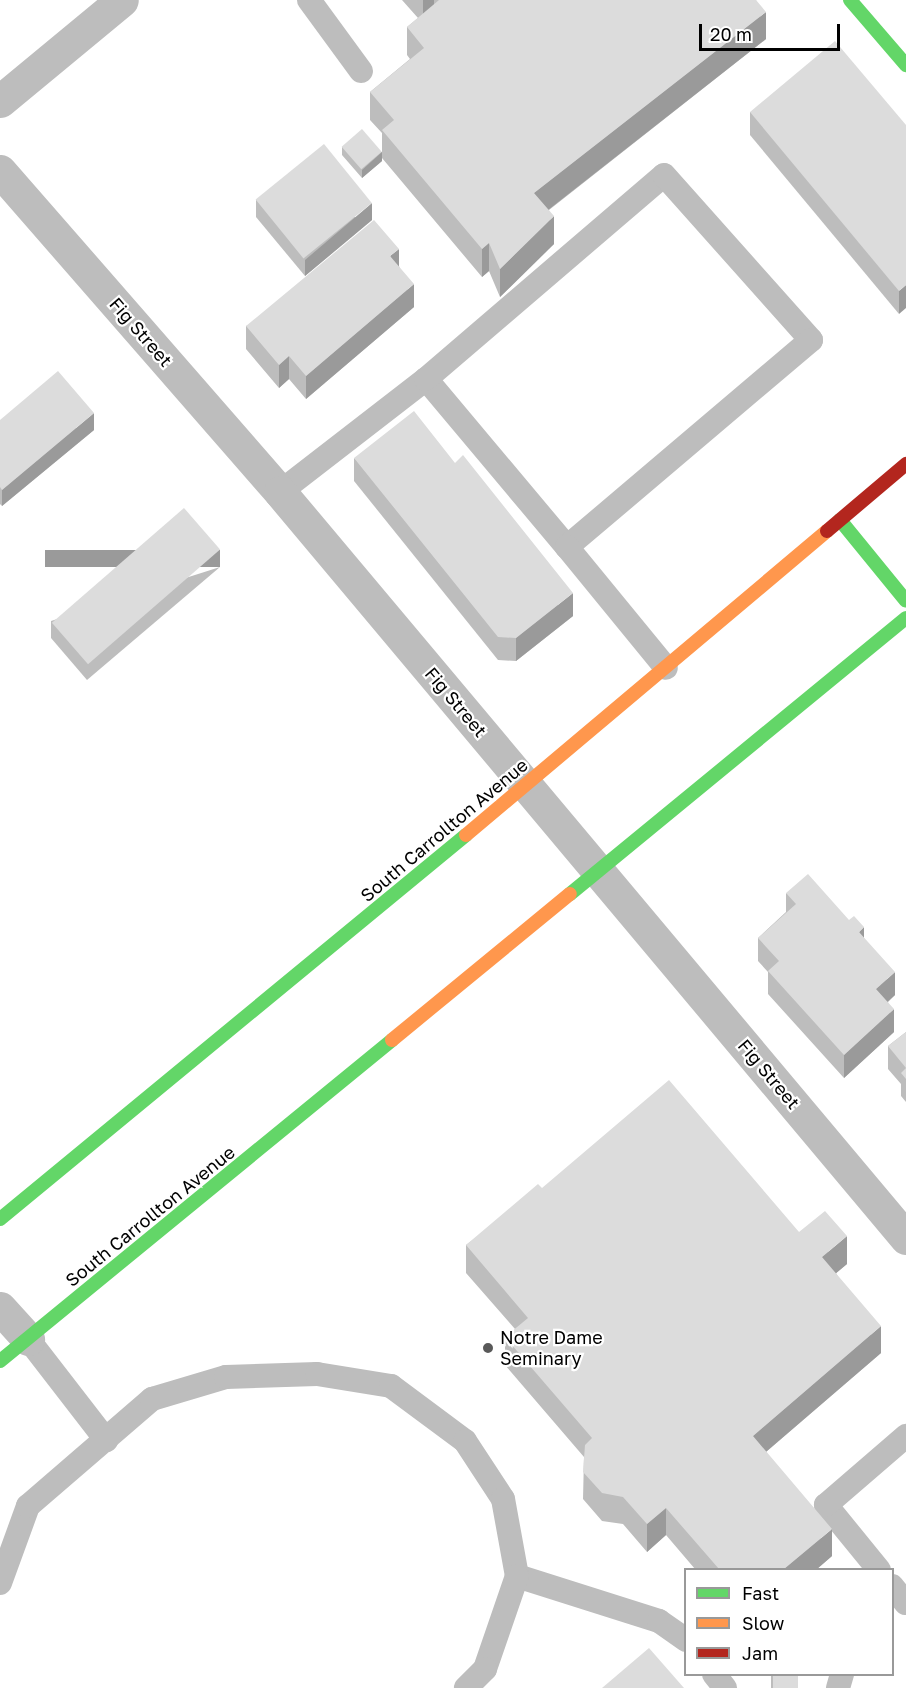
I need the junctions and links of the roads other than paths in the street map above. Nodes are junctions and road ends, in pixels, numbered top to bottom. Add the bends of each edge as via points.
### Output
1 (122, 0) edge
2 (309, 0) edge
3 (850, 0) edge
4 (906, 65) edge
5 (361, 71) dead end
6 (0, 101) edge
7 (0, 171) edge
8 (426, 379) junction
9 (906, 464) edge
10 (280, 492) junction
11 (840, 520) junction
12 (567, 547) junction
13 (906, 601) edge
14 (906, 618) edge
15 (666, 668) junction
16 (527, 785) junction
17 (599, 870) junction
18 (0, 1219) edge
19 (906, 1238) edge
20 (0, 1308) edge
21 (28, 1339) junction
22 (0, 1361) edge
23 (906, 1436) edge
24 (106, 1440) junction
25 (878, 1568) edge
26 (517, 1576) junction
27 (0, 1583) edge
28 (684, 1639) edge
29 (716, 1676) edge
30 (485, 1679) edge
31 (466, 1688) edge
32 (725, 1688) edge

1 - 6 street
2 - 5 lane
3 - 4 main road
7 - 10 street, Fig Street
8 - 10 lane
8 - 12 lane
8 - 12 lane via 664,175 811,340
9 - 11 main road, South Carrollton Avenue
10 - 16 street, Fig Street
11 - 13 main road
11 - 15 main road, South Carrollton Avenue
12 - 15 lane
14 - 17 main road, South Carrollton Avenue
15 - 16 main road, South Carrollton Avenue
16 - 17 street, Fig Street
16 - 18 main road, South Carrollton Avenue
17 - 19 street, Fig Street
17 - 21 main road, South Carrollton Avenue
20 - 21 street
21 - 22 main road, South Carrollton Avenue
21 - 24 lane
23 - 25 lane via 826,1505
24 - 26 lane via 152,1399 226,1377 317,1374 391,1386 465,1441 502,1499
24 - 27 lane via 28,1506
26 - 28 lane via 659,1621
26 - 30 lane
29 - 32 lane
30 - 31 lane

